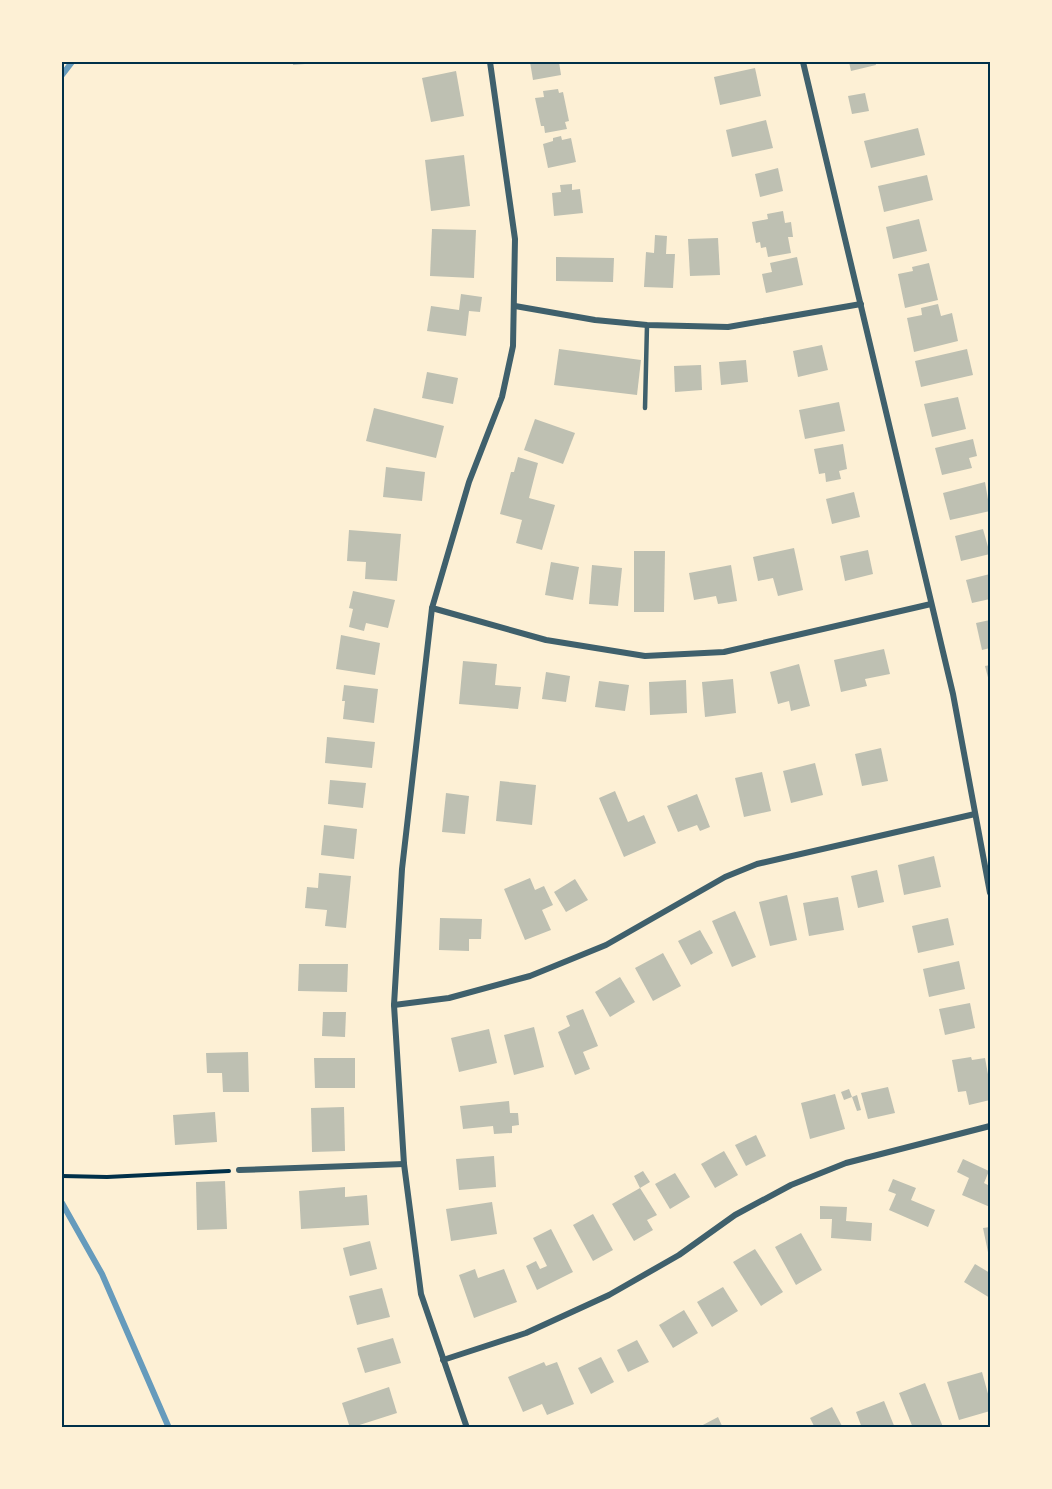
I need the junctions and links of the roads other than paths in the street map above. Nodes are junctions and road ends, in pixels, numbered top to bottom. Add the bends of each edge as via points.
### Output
1 (490, 62) edge
2 (803, 62) edge
3 (861, 304) junction
4 (515, 306) junction
5 (647, 325) junction
6 (645, 408) dead end
7 (930, 604) junction
8 (432, 608) junction
9 (975, 814) junction
10 (990, 893) edge
11 (394, 1005) junction
12 (990, 1126) edge
13 (404, 1164) junction
14 (239, 1170) dead end
15 (443, 1360) junction
16 (467, 1428) edge

1 - 4 street via 515,239
2 - 3 street
3 - 5 street via 728,327
3 - 7 street
4 - 5 street
4 - 8 street via 513,346 502,397 469,483
5 - 6 lane
7 - 8 street via 724,652 645,656 546,640
7 - 9 street via 953,694
8 - 11 street via 402,869
9 - 10 street
9 - 11 street via 757,864 725,877 606,945 530,976 449,998
11 - 13 street
12 - 15 street via 846,1163 791,1185 735,1215 679,1255 609,1295 526,1333
13 - 14 street
13 - 15 street via 421,1294
15 - 16 street

